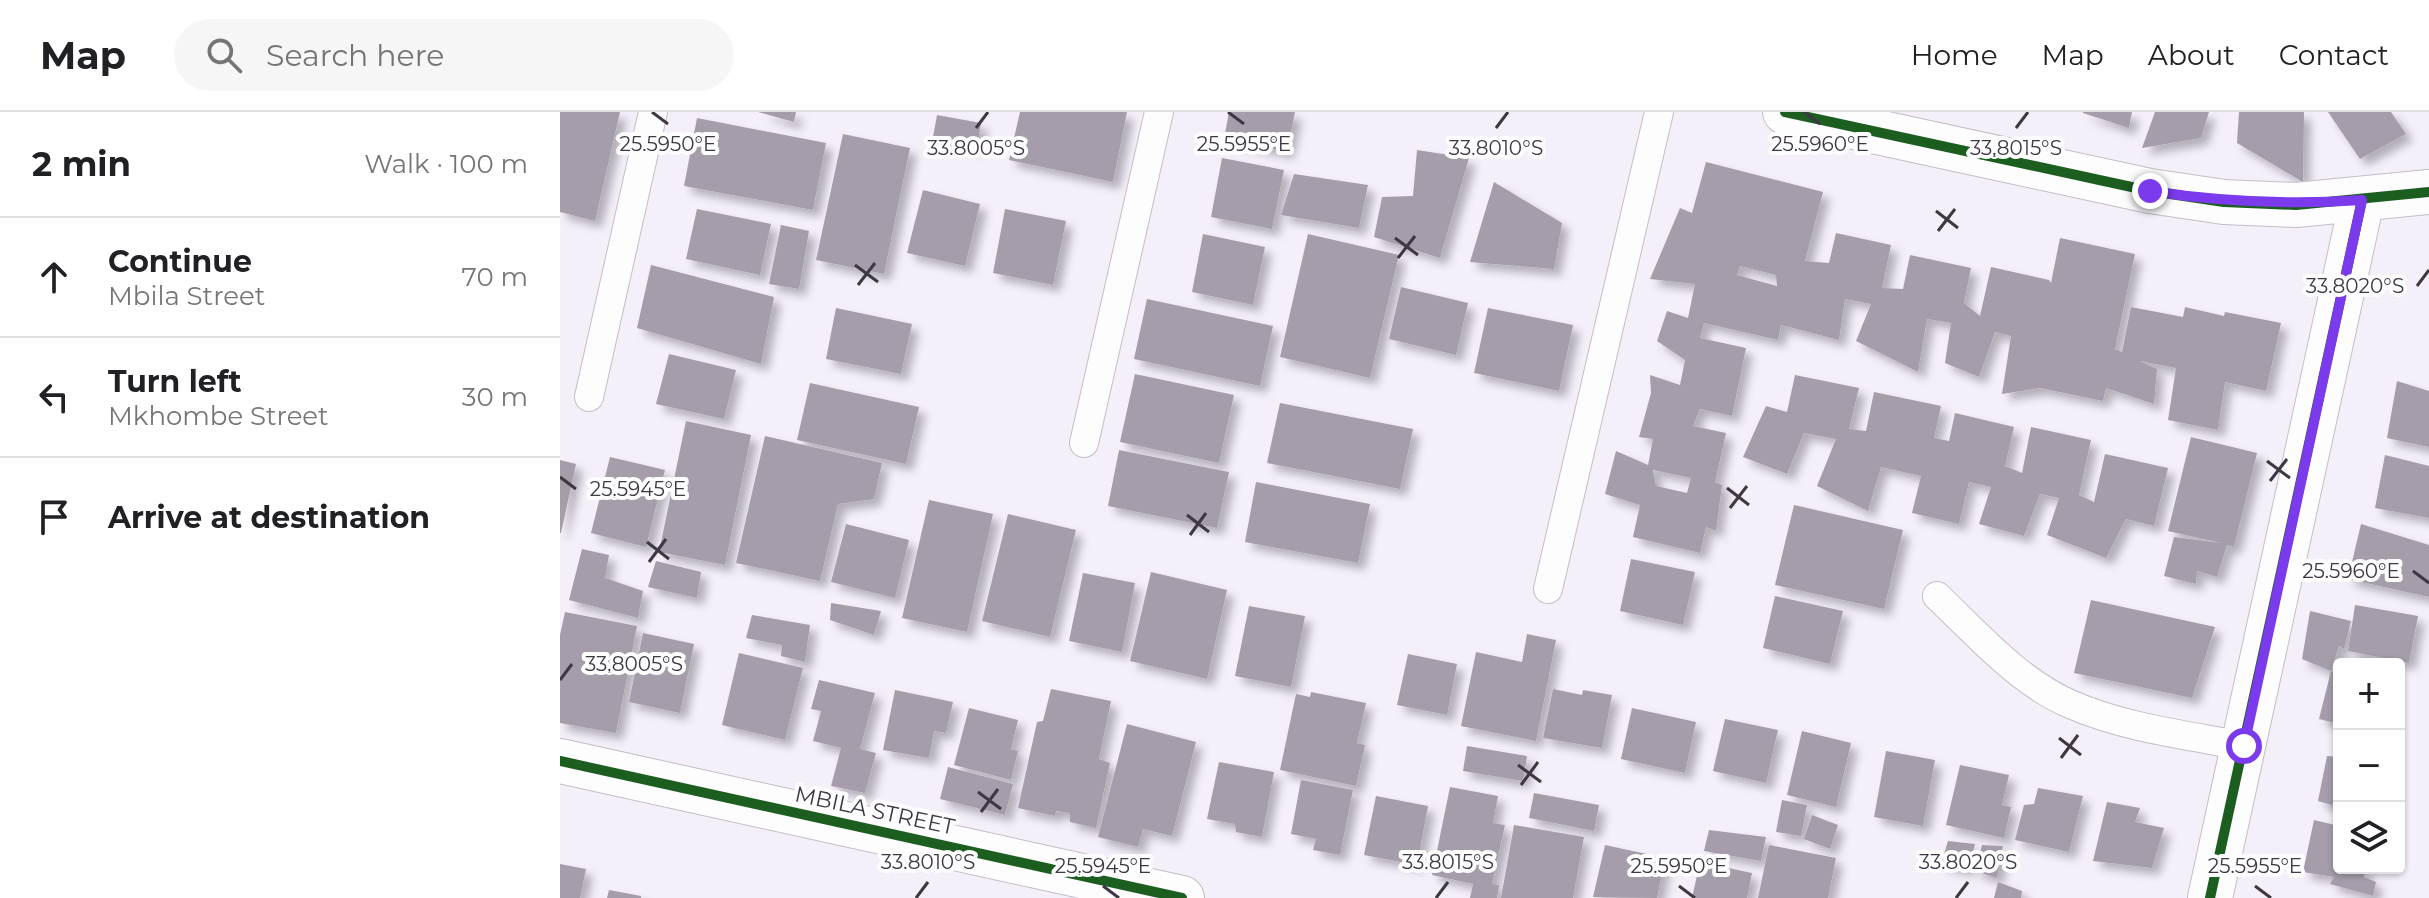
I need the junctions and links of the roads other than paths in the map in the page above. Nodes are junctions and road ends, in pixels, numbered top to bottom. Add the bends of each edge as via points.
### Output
1 (653, 112) edge
2 (1159, 112) edge
3 (1659, 112) edge
4 (1785, 112) edge
5 (2429, 192) edge
6 (2362, 200) junction
7 (589, 397) dead end
8 (1084, 443) dead end
9 (1548, 589) dead end
10 (1937, 596) dead end
11 (2244, 746) junction
12 (560, 761) edge
13 (1182, 898) edge
14 (2210, 898) edge

1 - 7 lane
2 - 8 lane
3 - 9 lane
4 - 6 street via 2150,191 2224,202 2296,205
5 - 6 street
6 - 11 street
10 - 11 lane via 1997,654 2067,703 2112,719
11 - 14 street
12 - 13 street, MBILA STREET

